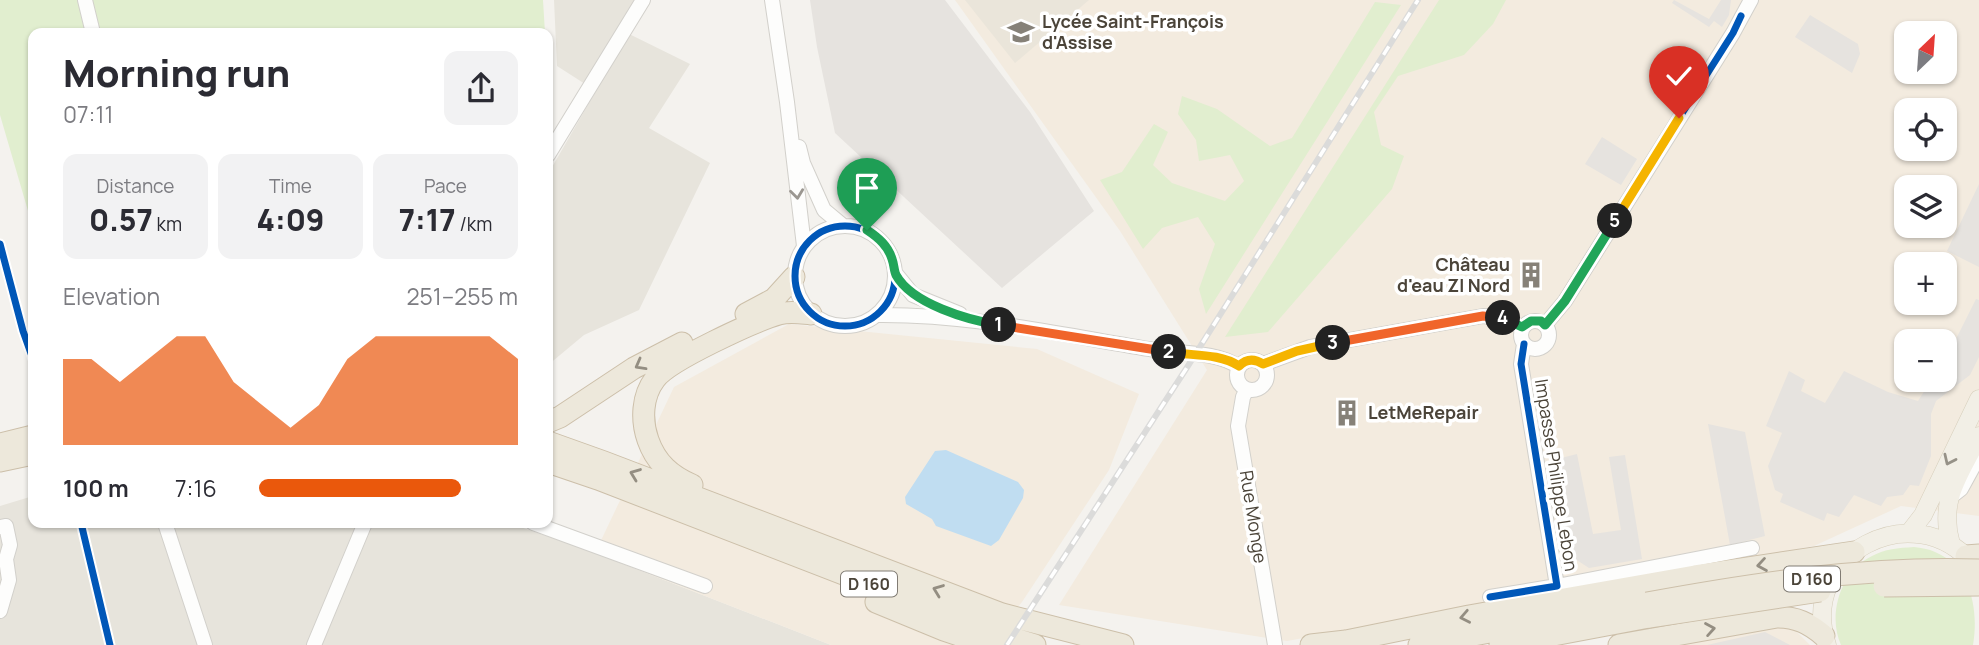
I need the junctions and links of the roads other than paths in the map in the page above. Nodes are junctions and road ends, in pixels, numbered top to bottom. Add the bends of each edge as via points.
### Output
1 (85, 0) edge
2 (643, 0) edge
3 (772, 0) edge
4 (1741, 0) edge
5 (1751, 0) edge
6 (1741, 16) junction
7 (92, 28) edge
8 (787, 102) junction
9 (553, 147) edge
10 (842, 225) junction
11 (804, 246) junction
12 (896, 274) junction
13 (794, 277) junction
14 (811, 314) junction
15 (877, 315) junction
16 (988, 323) junction
17 (1545, 325) junction
18 (1522, 327) junction
19 (1524, 344) junction
20 (1539, 348) junction
21 (1263, 364) junction
22 (1239, 366) junction
23 (1524, 376) junction
24 (1247, 389) junction
25 (1979, 399) edge
26 (553, 420) edge
27 (1979, 436) edge
28 (28, 437) edge
29 (0, 444) edge
30 (553, 445) edge
31 (28, 455) edge
32 (1979, 456) edge
33 (0, 461) edge
34 (553, 464) edge
35 (1948, 499) junction
36 (713, 513) junction
37 (0, 527) edge
38 (167, 528) edge
39 (363, 528) edge
40 (547, 528) edge
41 (1909, 533) junction
42 (1752, 548) dead end
43 (1854, 552) junction
44 (1971, 559) edge
45 (3, 560) edge
46 (1979, 585) edge
47 (705, 586) dead end
48 (1558, 586) junction
49 (1490, 597) dead end
50 (1648, 610) junction
51 (0, 611) edge
52 (944, 630) junction
53 (1825, 640) edge
54 (1275, 641) edge
55 (205, 645) edge
56 (314, 645) edge
57 (969, 645) edge
58 (988, 645) edge
59 (1035, 645) edge
60 (1123, 645) edge
61 (1311, 645) edge
62 (1419, 645) edge
63 (1500, 645) edge
64 (1619, 645) edge

1 - 7 street
2 - 9 street
3 - 8 street
4 - 6 street
5 - 6 street
6 - 17 street via 1565,301
8 - 10 street via 811,183 824,210
8 -> 11 street
10 - 11 street via 814,235
10 - 12 street via 878,237 892,257
11 - 13 street
12 - 15 street via 891,297
12 - 16 street via 913,295
13 - 14 street via 796,290
13 -> 26 highway via 762,307 634,368
14 - 15 street via 839,326 855,326
14 - 36 highway via 794,312 769,318 676,360 654,380 643,411 651,449 673,477 704,491
15 - 16 street
16 - 22 street via 1216,358
17 - 18 street via 1531,321
17 - 20 street via 1548,340
18 - 19 street
18 - 21 street via 1483,316 1310,347
19 - 20 street
19 - 23 street, Impasse Philippe Lebon
20 - 23 street, Impasse Philippe Lebon
21 - 22 street via 1250,360
21 - 24 street via 1267,373 1264,383
22 - 24 street via 1237,380
23 - 48 street, Impasse Philippe Lebon
24 - 54 street, Rue Monge via 1238,426
25 -> 41 main road via 1923,515
27 - 35 main road
28 - 29 highway
36 -> 30 highway, D 160
31 - 33 highway
32 - 35 street via 1961,489
34 - 36 highway, D 160
35 - 44 main road via 1945,521
36 - 52 highway via 727,540
36 - 59 highway, D 160 via 996,633
60 -> 36 highway, D 160 via 1002,614
37 - 45 street via 6,526 10,545
38 - 55 street
39 - 56 street
40 - 47 street
41 - 43 main road via 1878,538
41 - 44 main road via 1938,538
42 - 48 street, Impasse Philippe Lebon
43 - 53 main road via 1840,565 1824,598
43 -> 61 highway
44 - 50 highway, D 160, bridge via 1907,570 1755,584
45 - 51 street via 9,580
46 - 50 highway, D 160, bridge via 1847,587
48 - 49 street, Impasse Philippe Lebon
50 - 62 highway, D 160
50 - 63 highway, D 160
52 - 57 highway
52 - 58 highway
64 -> 53 highway, D 160 via 1777,617 1805,622

